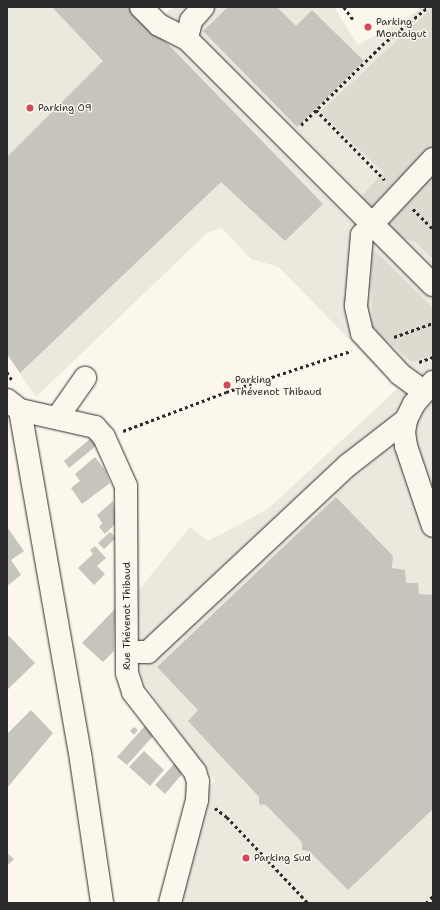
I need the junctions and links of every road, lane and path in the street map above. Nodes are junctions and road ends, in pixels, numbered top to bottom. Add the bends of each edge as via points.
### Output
1 (141, 7) edge
2 (203, 7) edge
3 (344, 7) edge
4 (428, 7) edge
5 (354, 21) dead end
6 (187, 39) junction
7 (316, 110) junction
8 (288, 138) junction
9 (433, 159) edge
10 (400, 195) junction
11 (373, 223) junction
12 (433, 229) edge
13 (433, 285) edge
14 (433, 323) edge
15 (373, 344) junction
16 (85, 378) dead end
17 (428, 387) edge
18 (14, 405) edge
19 (58, 418) junction
20 (406, 420) junction
21 (104, 436) junction
22 (433, 526) edge
23 (127, 652) junction
24 (197, 800) junction
25 (433, 896) edge
26 (102, 903) edge
27 (170, 903) edge
28 (308, 903) edge
29 (426, 903) edge

1 - 6 street via 159,25
2 - 6 street via 191,21
3 - 5 path
4 - 7 path via 382,45
6 - 8 street
7 - 8 path
7 - 10 path
8 - 11 street
9 - 10 street
10 - 11 street
10 - 12 path
11 - 13 street
11 - 15 street via 362,235 356,306 362,333
14 - 15 path
15 - 17 street via 400,374
15 - 21 path via 226,392
16 - 19 street
17 - 20 street
18 - 19 street
18 - 26 street via 81,760
19 - 21 street via 95,427
20 - 22 street via 406,446
20 - 23 street via 348,465 148,652
21 - 23 street, Rue Thévenot Thibaud via 126,486
23 - 24 street, Rue Thévenot Thibaud via 127,673 133,692 195,772 198,781
24 - 27 street, Rue Thévenot Thibaud
24 - 28 path via 227,817
25 - 29 path

